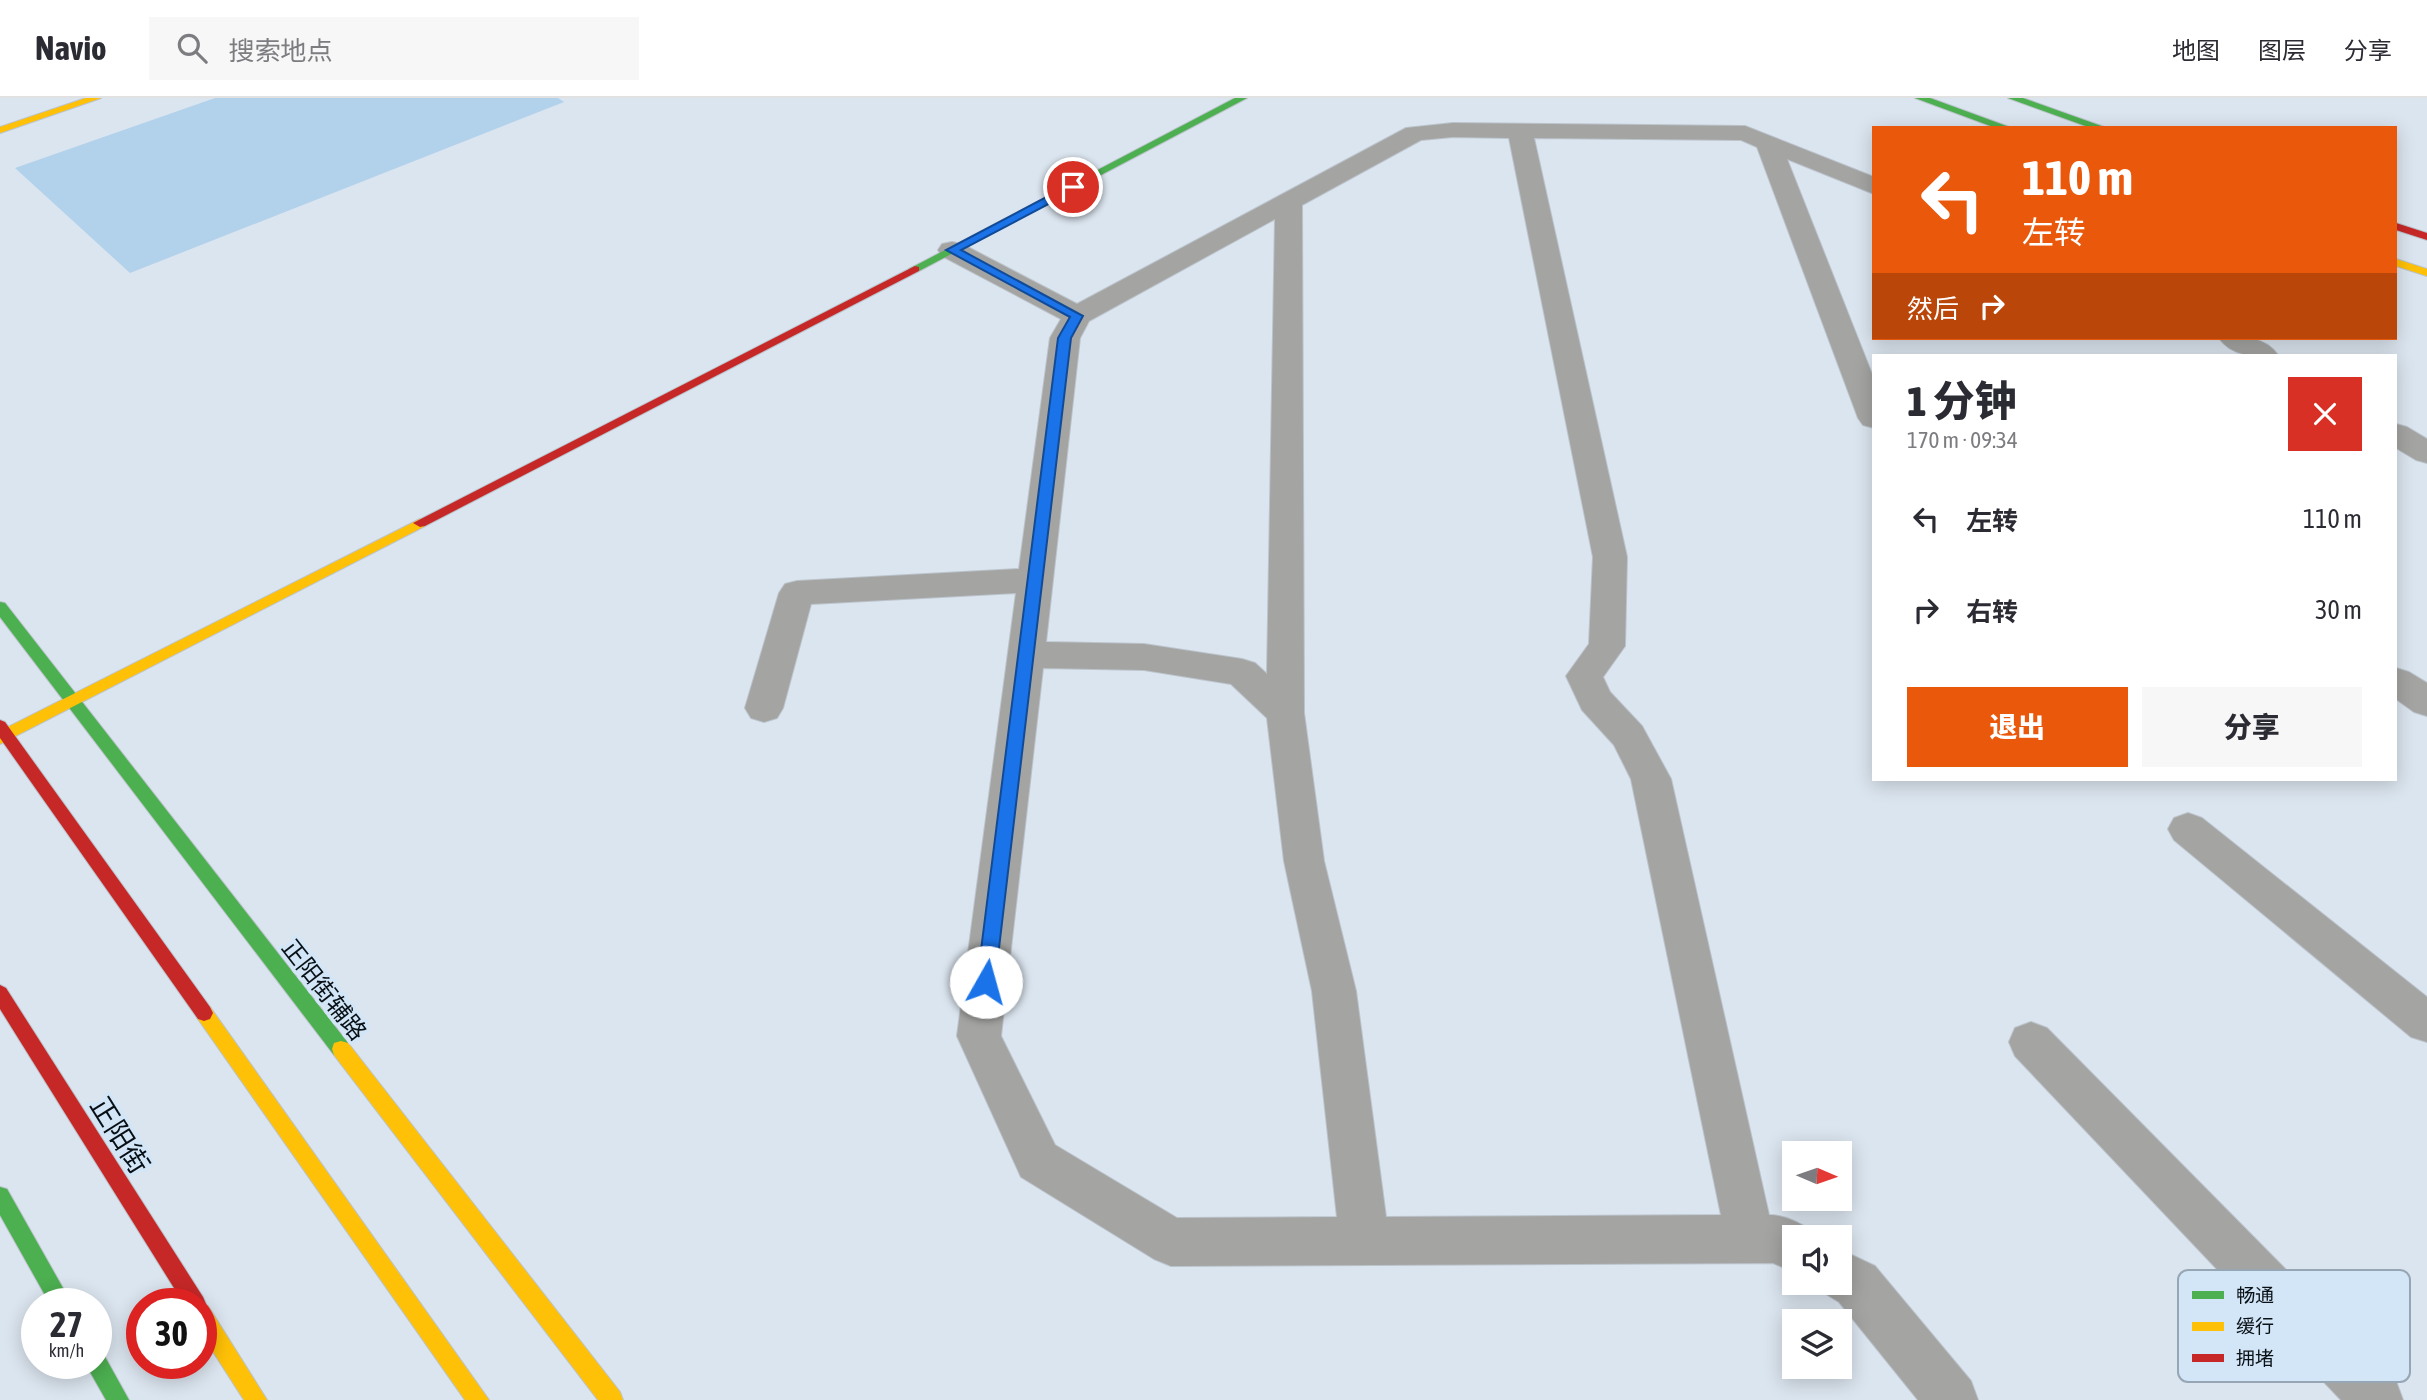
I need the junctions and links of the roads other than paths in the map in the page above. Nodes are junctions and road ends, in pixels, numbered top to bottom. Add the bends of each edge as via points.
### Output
1 (96, 98) edge
2 (1242, 98) edge
3 (1920, 98) edge
4 (2013, 98) edge
5 (2001, 126) edge
6 (2096, 126) edge
7 (0, 130) edge
8 (1520, 131) junction
9 (1768, 143) junction
10 (1872, 185) edge
11 (1289, 202) junction
12 (2397, 226) edge
13 (2427, 237) edge
14 (952, 250) junction
15 (2397, 262) edge
16 (2427, 273) edge
17 (1077, 316) junction
18 (2237, 340) edge
19 (2261, 354) edge
20 (1872, 413) edge
21 (2397, 435) edge
22 (2427, 453) edge
23 (1035, 580) junction
24 (0, 607) edge
25 (1026, 655) junction
26 (2397, 682) edge
27 (73, 701) junction
28 (2427, 702) edge
29 (764, 708) dead end
30 (1284, 713) junction
31 (2, 733) edge
32 (2188, 829) dead end
33 (0, 993) edge
34 (2427, 1023) edge
35 (2031, 1042) dead end
36 (0, 1196) edge
37 (1750, 1239) junction
38 (1364, 1241) junction
39 (1782, 1241) edge
40 (2251, 1270) edge
41 (1852, 1281) edge
42 (53, 1288) edge
43 (185, 1288) edge
44 (217, 1338) edge
45 (106, 1379) edge
46 (2360, 1382) edge
47 (118, 1400) edge
48 (256, 1400) edge
49 (478, 1400) edge
50 (612, 1400) edge
51 (1952, 1400) edge
52 (2377, 1400) edge

1 - 7 street
2 - 14 street
3 - 5 street
4 - 6 street
8 - 9 street via 1745,133
8 - 11 street via 1415,134
8 - 37 street via 1610,557 1607,646 1584,676 1595,700 1628,736 1651,779
9 - 10 street
9 - 20 street
11 - 17 street
11 - 30 street
12 - 13 street
14 - 17 street
14 - 27 street
15 - 16 street
17 - 23 street via 1065,338
18 - 19 street
21 - 22 street
23 - 25 street
23 - 29 street via 797,593
24 - 27 street, 正阳街辅路
25 - 30 street via 1144,657 1242,672
25 - 38 street via 979,1036 1038,1161 1171,1242
26 - 28 street
27 - 31 street
27 - 50 street, 正阳街辅路
30 - 38 street via 1304,861 1334,991
31 - 49 street
32 - 34 street
33 - 43 street, 正阳街
35 - 40 street
36 - 42 street
37 - 38 street
37 - 39 street
41 - 51 street
44 - 48 street
45 - 47 street
46 - 52 street

